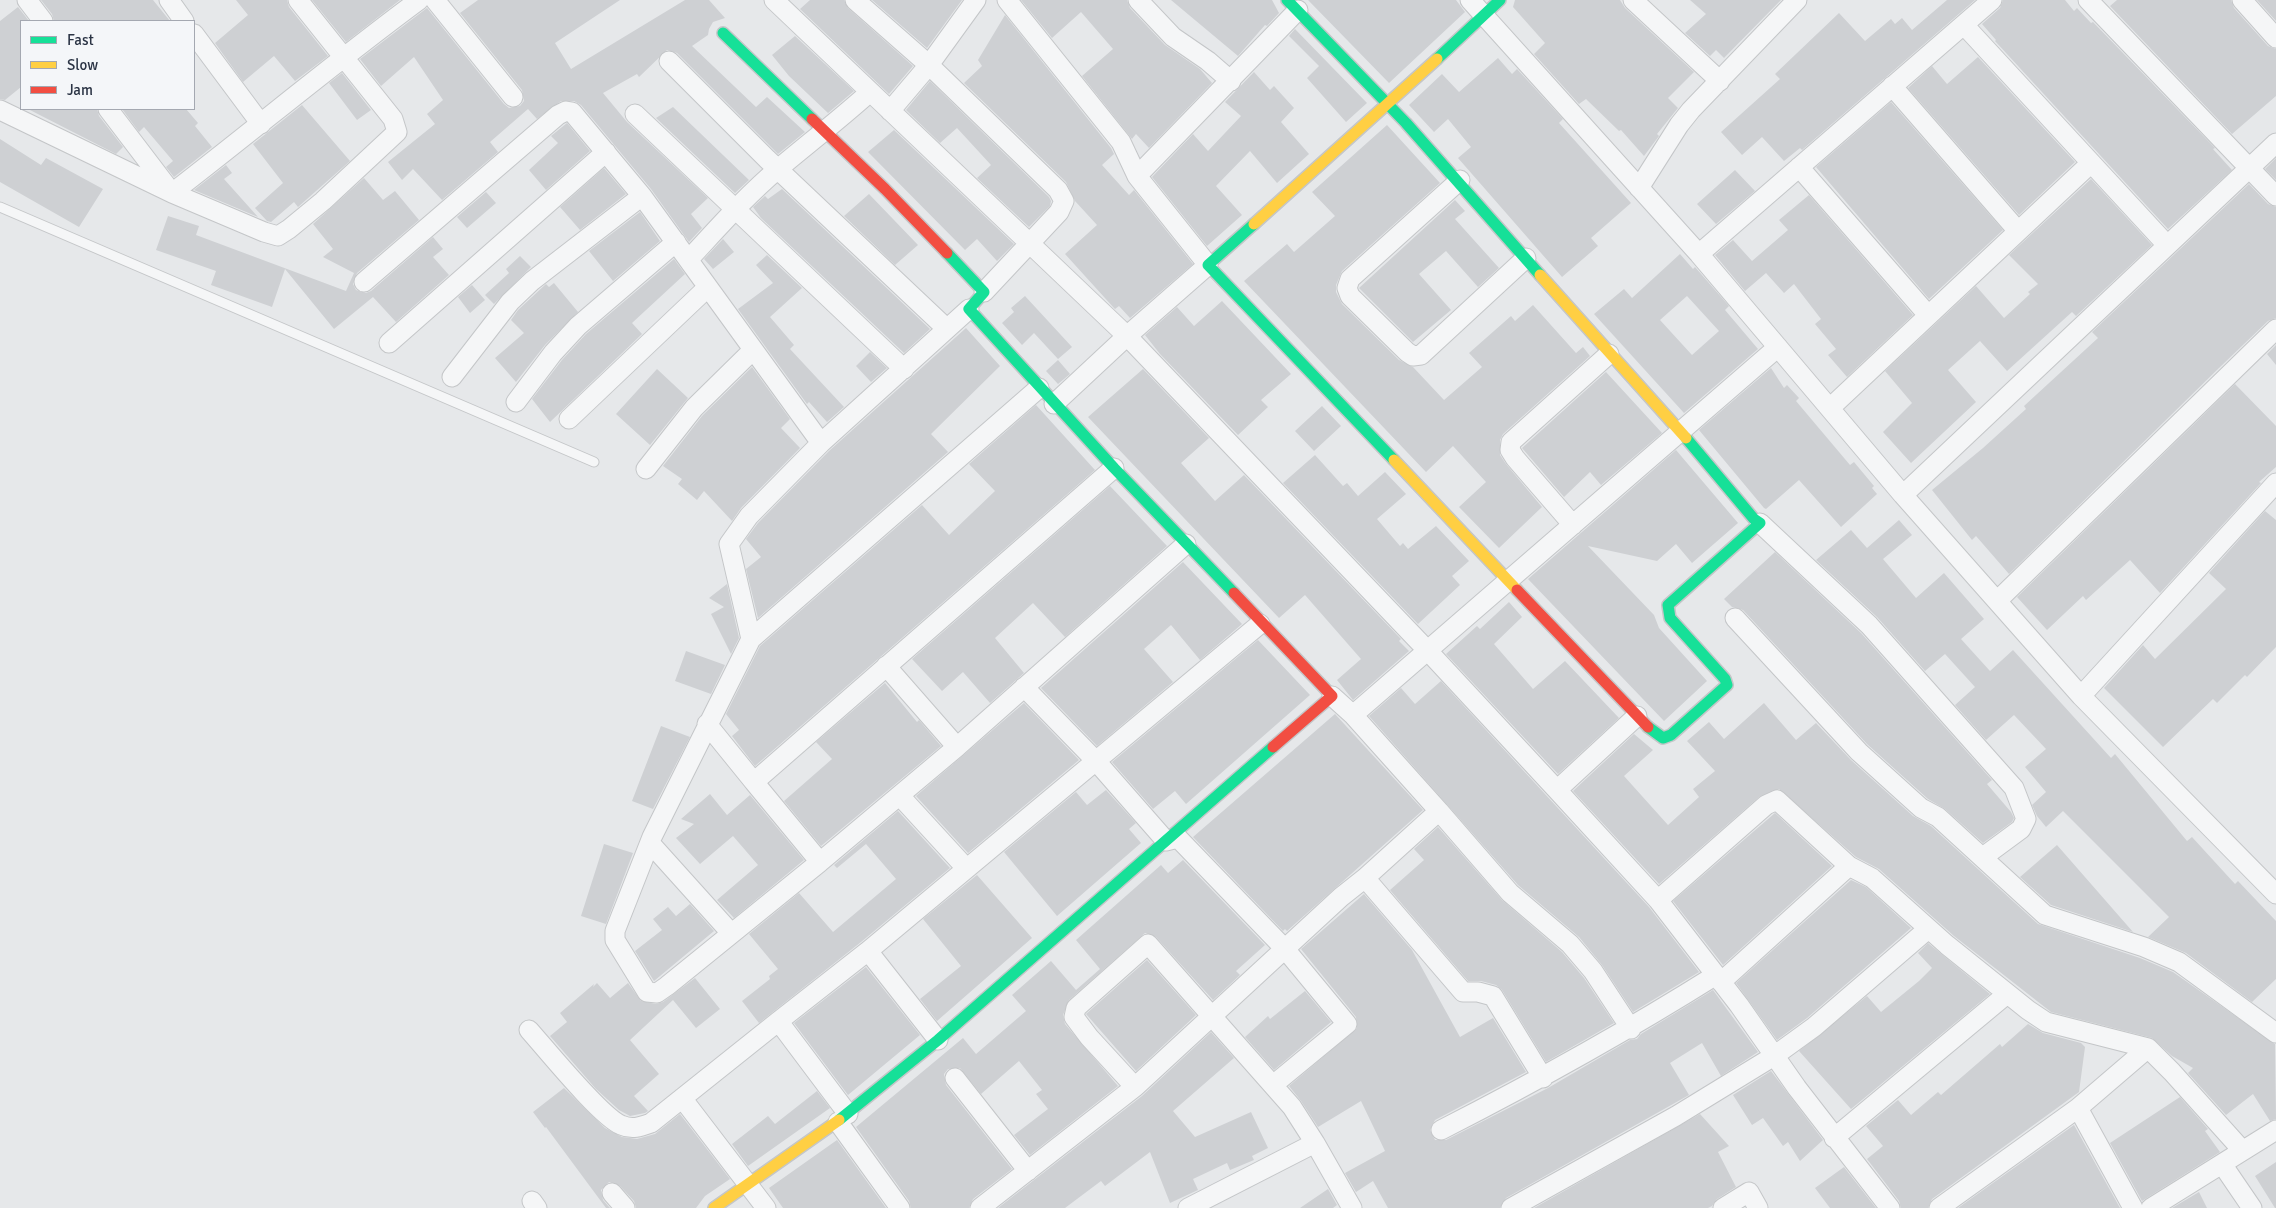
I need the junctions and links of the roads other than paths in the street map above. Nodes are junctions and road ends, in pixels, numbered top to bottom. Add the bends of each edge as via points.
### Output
1 (27, 0) edge
2 (169, 0) edge
3 (298, 0) edge
4 (419, 0) edge
5 (435, 0) edge
6 (774, 0) edge
7 (855, 0) edge
8 (976, 0) edge
9 (1007, 0) edge
10 (1138, 0) edge
11 (1470, 0) edge
12 (1500, 0) edge
13 (1798, 0) edge
14 (1992, 0) edge
15 (2088, 0) edge
16 (2242, 0) edge
17 (1643, 4) edge
18 (1292, 5) edge
19 (1485, 15) junction
20 (42, 20) edge
21 (183, 20) edge
22 (1964, 25) junction
23 (723, 33) dead end
24 (195, 35) edge
25 (2276, 38) edge
26 (343, 57) junction
27 (669, 61) dead end
28 (929, 65) junction
29 (1720, 80) junction
30 (1231, 81) junction
31 (1892, 86) junction
32 (870, 92) junction
33 (513, 96) dead end
34 (1387, 105) junction
35 (0, 110) edge
36 (109, 110) edge
37 (890, 111) junction
38 (635, 114) dead end
39 (261, 124) junction
40 (826, 132) junction
41 (2276, 143) edge
42 (606, 152) junction
43 (2091, 162) junction
44 (1799, 167) junction
45 (2249, 168) junction
46 (778, 169) junction
47 (1137, 176) junction
48 (1460, 180) junction
49 (1639, 188) junction
50 (172, 193) junction
51 (642, 196) junction
52 (2276, 196) edge
53 (0, 207) edge
54 (735, 209) junction
55 (2018, 231) junction
56 (676, 242) junction
57 (1030, 242) junction
58 (2167, 245) junction
59 (1699, 254) junction
60 (1526, 258) junction
61 (689, 259) junction
62 (1208, 265) junction
63 (364, 282) dead end
64 (707, 288) junction
65 (984, 292) junction
66 (969, 309) junction
67 (1928, 316) junction
68 (947, 329) junction
69 (2276, 329) edge
70 (1126, 336) junction
71 (389, 343) dead end
72 (1778, 347) junction
73 (753, 350) junction
74 (1609, 354) junction
75 (904, 369) junction
76 (452, 377) dead end
77 (1039, 388) junction
78 (516, 402) dead end
79 (1054, 404) junction
80 (1830, 408) junction
81 (569, 419) dead end
82 (1681, 431) junction
83 (821, 443) junction
84 (594, 462) dead end
85 (1114, 468) junction
86 (646, 469) dead end
87 (2276, 483) edge
88 (1903, 495) junction
89 (1760, 523) junction
90 (1573, 525) junction
91 (1186, 544) junction
92 (1508, 581) junction
93 (1997, 601) junction
94 (1736, 618) dead end
95 (1260, 624) junction
96 (751, 639) junction
97 (1428, 651) junction
98 (886, 666) junction
99 (1024, 686) junction
100 (1332, 696) junction
101 (2081, 696) junction
102 (1353, 715) junction
103 (1637, 716) junction
104 (707, 724) junction
105 (957, 747) junction
106 (1096, 761) junction
107 (754, 782) junction
108 (1557, 790) junction
109 (900, 796) junction
110 (1439, 811) junction
111 (1166, 841) junction
112 (650, 843) junction
113 (1983, 857) junction
114 (820, 862) junction
115 (1849, 866) junction
116 (966, 868) junction
117 (1365, 878) junction
118 (2276, 894) edge
119 (1658, 900) junction
120 (1928, 929) junction
121 (731, 933) junction
122 (1285, 949) junction
123 (868, 950) junction
124 (1719, 978) junction
125 (2007, 994) junction
126 (1211, 1018) junction
127 (780, 1020) junction
128 (1631, 1028) junction
129 (529, 1030) dead end
130 (2276, 1033) edge
131 (938, 1040) junction
132 (2148, 1048) junction
133 (1774, 1056) junction
134 (955, 1078) dead end
135 (1542, 1078) junction
136 (1273, 1084) junction
137 (1135, 1087) junction
138 (682, 1098) junction
139 (2078, 1108) junction
140 (843, 1118) junction
141 (1441, 1130) dead end
142 (2276, 1130) edge
143 (1834, 1138) junction
144 (1315, 1143) junction
145 (2242, 1150) junction
146 (2222, 1164) junction
147 (1028, 1171) junction
148 (749, 1184) junction
149 (612, 1193) dead end
150 (624, 1208) edge
151 (714, 1208) edge
152 (766, 1208) edge
153 (900, 1208) edge
154 (980, 1208) edge
155 (1188, 1208) edge
156 (1352, 1208) edge
157 (1511, 1208) edge
158 (1722, 1208) edge
159 (1758, 1208) edge
160 (1890, 1208) edge
161 (1939, 1208) edge
162 (2133, 1208) edge
163 (2151, 1208) edge
164 (2252, 1208) edge

1 - 20 street
2 - 21 street
3 - 26 street
4 - 26 street
5 - 33 street
6 - 32 street
7 - 28 street
8 - 28 street
9 - 47 street via 1121,142
10 - 30 street via 1173,37
11 - 19 street
12 - 19 street
13 - 29 street
14 - 22 street
15 - 45 street
16 - 25 street
17 - 29 street
18 - 30 street
18 - 34 street
19 - 34 street
19 - 49 street
22 - 31 street
22 - 43 street
23 - 40 street
24 - 39 street
26 - 39 street
26 - 50 street via 393,119 397,132 289,229 278,236 264,232
27 - 46 street
28 - 37 street
28 - 57 street via 1064,201 1059,212
29 - 49 street via 1679,125
30 - 47 street
31 - 44 street
31 - 55 street
32 - 37 street
32 - 40 street
34 - 48 street
34 - 62 street
35 - 50 street
36 - 50 street
37 - 57 street
38 - 54 street
39 - 50 street
40 - 46 street
40 - 65 street
41 - 45 street
42 - 51 street
42 - 63 street via 572,112 566,111
42 - 71 street
43 - 55 street
43 - 58 street
44 - 59 street
44 - 67 street
45 - 52 street
45 - 58 street
46 - 54 street
46 - 68 street
47 - 62 street
48 - 60 street
48 - 60 street via 1350,279 1347,288 1350,296 1407,352 1421,355
49 - 59 street
51 - 56 street
51 - 76 street via 532,281 510,302
53 - 84 lane
54 - 61 street
54 - 75 street
55 - 67 street
56 - 61 street
56 - 78 street via 578,326
57 - 65 street
57 - 70 street
58 - 88 street
59 - 72 street
60 - 74 street
61 - 64 street
62 - 70 street
62 - 92 street
64 - 73 street
64 - 81 street
65 - 66 street
66 - 68 street
66 - 77 street
67 - 80 street
68 - 75 street
69 - 93 street
70 - 79 street
70 - 97 street
72 - 80 street
72 - 82 street
73 - 83 street
73 - 86 street via 694,408
74 - 82 street
74 - 90 street via 1511,442 1510,450 1515,458
75 - 83 street
77 - 79 street
77 - 96 street
79 - 85 street
80 - 88 street
82 - 89 street
82 - 90 street
83 - 96 street via 749,516 729,544
85 - 91 street
85 - 98 street
87 - 101 street
88 - 93 street
89 - 103 street via 1667,609 1670,618 1727,684 1671,735 1663,738
89 - 113 street via 1869,625 2014,788 2026,819 2021,829
90 - 92 street
91 - 95 street
91 - 99 street
92 - 97 street
92 - 103 street
93 - 101 street
94 - 113 street via 1859,752 1921,808 1938,817
95 - 100 street
95 - 106 street
96 - 104 street
97 - 102 street
97 - 108 street
98 - 105 street
98 - 107 street
99 - 105 street
99 - 106 street
100 - 102 street
100 - 111 street
101 - 118 street
102 - 110 street
103 - 108 street
104 - 107 street
104 - 112 street
105 - 109 street
106 - 111 street
106 - 116 street
107 - 114 street
108 - 119 street
109 - 114 street
109 - 116 street
110 - 117 street
110 - 128 street via 1510,893 1570,944 1593,971
111 - 122 street via 1178,838
111 - 131 street
112 - 121 street
112 - 121 street via 615,931 615,940 647,992 657,993
113 - 130 street via 2045,915 2144,947 2179,962
114 - 121 street
115 - 119 street via 1777,800 1766,805
115 - 120 street via 1872,878
115 - 124 street
116 - 123 street
117 - 122 street
117 - 135 street via 1463,992 1493,996
119 - 124 street
120 - 125 street
120 - 133 street via 1814,1027
122 - 126 street
122 - 136 street via 1347,1024
123 - 127 street
123 - 131 street
124 - 128 street
124 - 133 street
125 - 132 street via 2046,1022
125 - 143 street
126 - 136 street
126 - 137 street
126 - 137 street via 1148,944 1076,1008 1074,1017
127 - 138 street
127 - 140 street
128 - 135 street
129 - 138 street via 604,1112 620,1125 635,1129 651,1123
131 - 140 street
132 - 139 street
132 - 145 street
133 - 143 street
133 - 157 street via 1676,1116
134 - 147 street
135 - 141 street
136 - 144 street
137 - 147 street
138 - 148 street
139 - 161 street
139 - 162 street
140 - 148 street
140 - 153 street
142 - 145 street
143 - 160 street
144 - 155 street
144 - 156 street
145 - 146 street
146 - 163 street
146 - 164 street
147 - 154 street
148 - 151 street
148 - 152 street
149 - 150 street
158 - 159 street via 1749,1192

